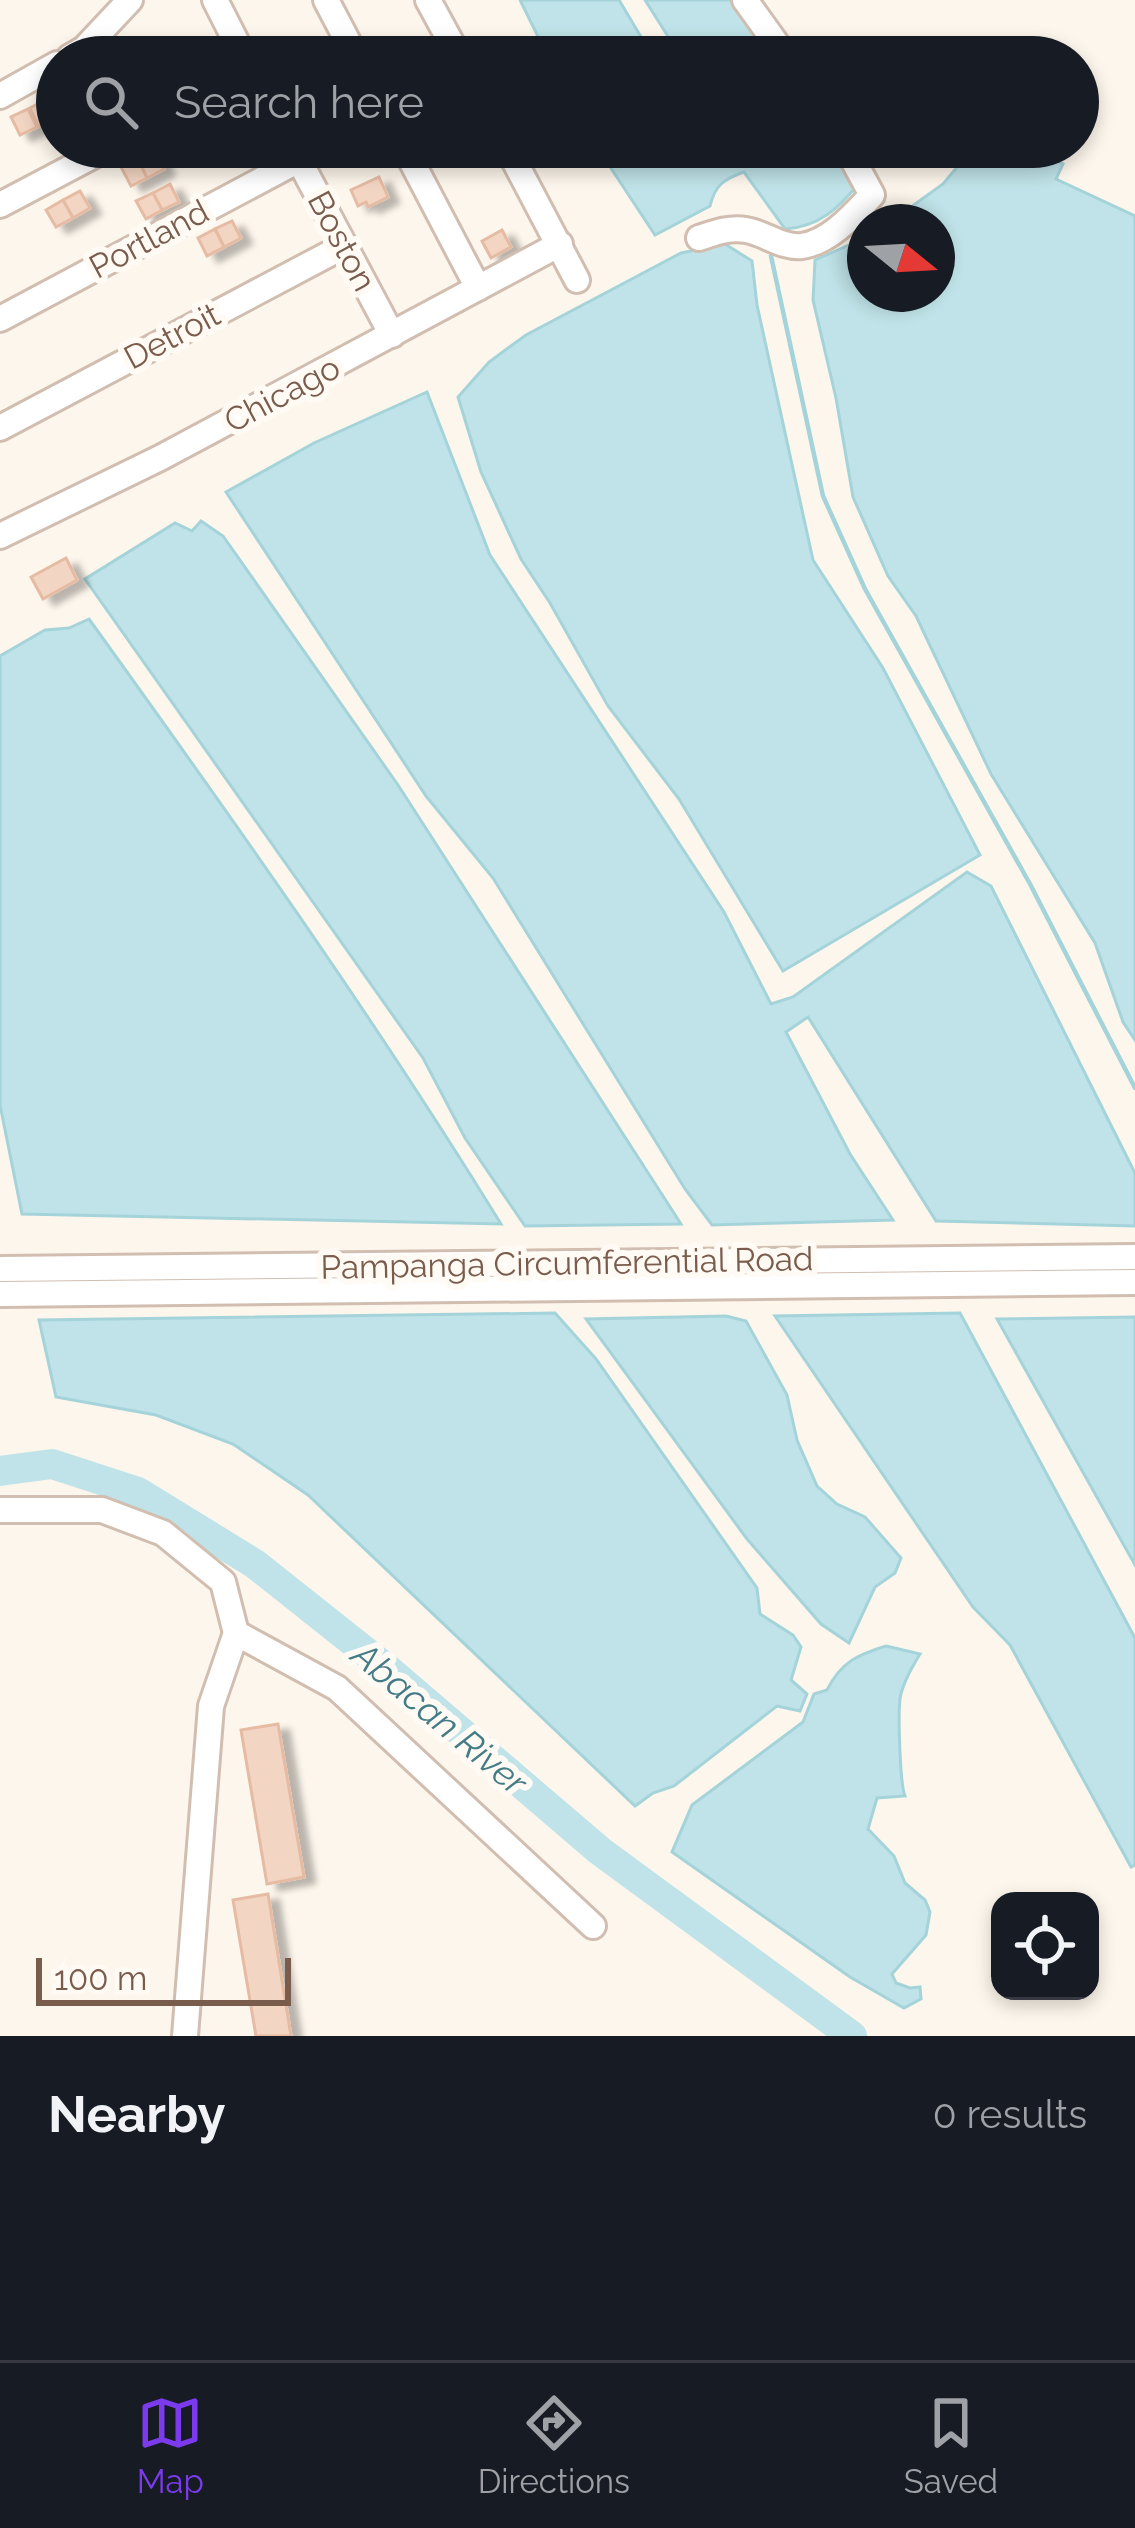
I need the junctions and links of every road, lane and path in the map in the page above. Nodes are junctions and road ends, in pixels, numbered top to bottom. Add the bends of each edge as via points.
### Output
1 (130, 0) edge
2 (215, 0) edge
3 (326, 0) edge
4 (428, 0) edge
5 (746, 0) edge
6 (96, 36) edge
7 (233, 36) edge
8 (345, 36) edge
9 (448, 36) edge
10 (771, 36) edge
11 (36, 76) edge
12 (0, 96) edge
13 (71, 168) edge
14 (270, 168) edge
15 (302, 168) edge
16 (415, 168) edge
17 (518, 168) edge
18 (857, 168) edge
19 (0, 206) edge
20 (698, 238) dead end
21 (560, 244) junction
22 (344, 246) junction
23 (577, 280) dead end
24 (478, 288) junction
25 (0, 319) edge
26 (392, 335) junction
27 (0, 428) edge
28 (0, 536) edge
29 (1135, 1257) edge
30 (0, 1269) edge
31 (1135, 1282) edge
32 (0, 1294) edge
33 (0, 1510) edge
34 (236, 1633) junction
35 (593, 1925) dead end
36 (185, 2036) edge

1 - 6 street
2 - 7 street
3 - 8 street
4 - 9 street
5 - 10 street
11 - 12 street
13 - 19 street
14 - 25 street, Portland
15 - 22 street, Boston
16 - 24 street
17 - 21 street
18 - 20 street via 872,195 820,239 800,246 746,230
21 - 23 street
21 - 24 street, Chicago
22 - 26 street, Boston
22 - 27 street, Detroit
24 - 26 street, Chicago
26 - 28 street, Chicago
29 - 30 street, Pampanga Circumferential Road
31 - 32 street, Pampanga Circumferential Road
33 - 34 street via 102,1510 163,1533 223,1582
34 - 35 street via 337,1688
34 - 36 street via 212,1706

